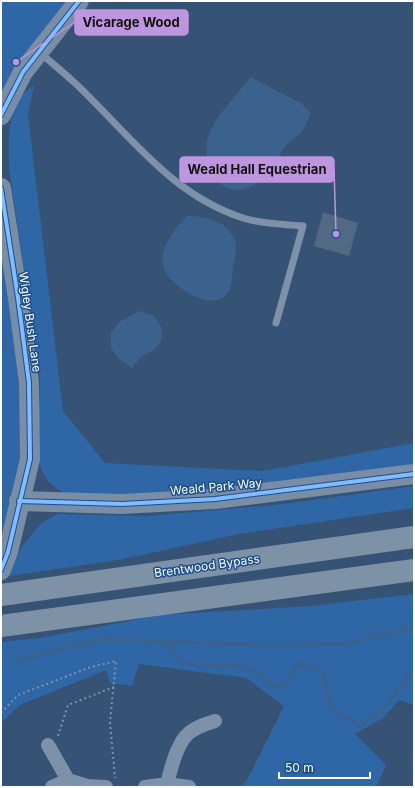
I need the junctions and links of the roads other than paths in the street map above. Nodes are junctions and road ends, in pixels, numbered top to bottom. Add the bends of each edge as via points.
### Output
1 (80, 1) edge
2 (39, 52) junction
3 (3, 107) edge
4 (1, 188) edge
5 (276, 323) dead end
6 (414, 474) edge
7 (19, 502) junction
8 (414, 537) edge
9 (5, 561) edge
10 (414, 570) edge
11 (1, 595) edge
12 (1, 626) edge
13 (215, 721) dead end
14 (50, 748) road end
15 (68, 780) junction
16 (111, 784) edge
17 (167, 784) junction
18 (52, 787) edge
19 (145, 787) edge
20 (189, 787) edge

1 - 2 street
2 - 3 street via 23,72
2 - 5 lane via 76,84 170,178 216,207 244,218 303,226
4 - 7 street, Wigley Bush Lane via 28,383 30,459
6 - 7 street, Weald Park Way via 215,499 122,504
7 - 9 street, Wigley Bush Lane
8 - 11 highway, Brentwood Bypass
10 - 12 highway
13 - 17 street via 185,736 172,764
14 - 15 street
15 - 16 street via 87,786
15 - 18 street
17 - 19 street
17 - 20 street

